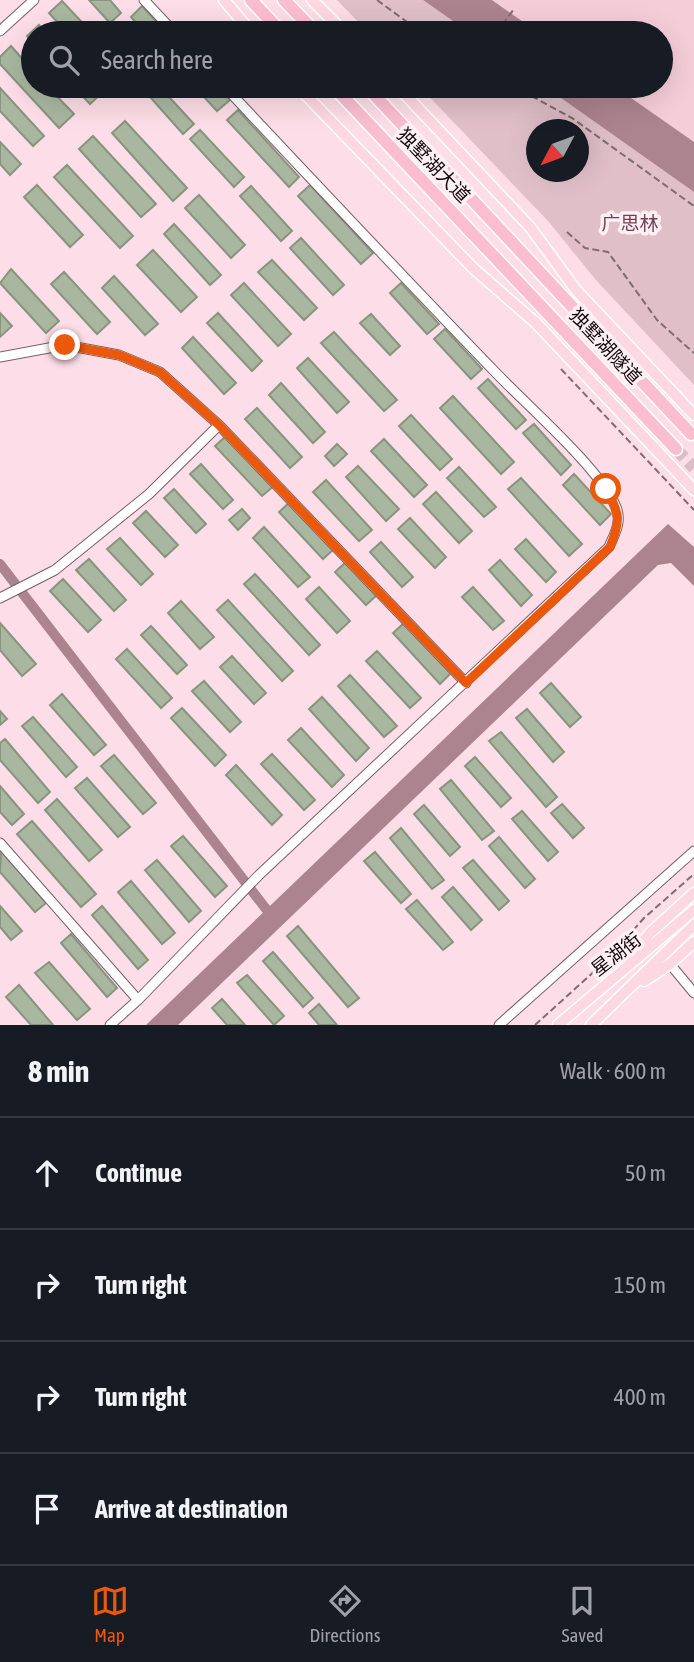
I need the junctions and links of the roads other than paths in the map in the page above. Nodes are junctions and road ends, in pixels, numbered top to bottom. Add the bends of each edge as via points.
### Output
1 (34, 0) edge
2 (144, 0) edge
3 (224, 0) edge
4 (251, 0) edge
5 (284, 0) edge
6 (312, 0) edge
7 (164, 21) edge
8 (242, 21) edge
9 (271, 21) edge
10 (304, 21) edge
11 (333, 21) edge
12 (0, 30) edge
13 (235, 98) edge
14 (309, 98) edge
15 (343, 98) edge
16 (377, 98) edge
17 (408, 98) edge
18 (525, 254) joint
19 (508, 270) joint
20 (0, 358) edge
21 (694, 415) edge
22 (219, 425) junction
23 (691, 435) dead end
24 (676, 449) tunnel mouth
25 (694, 490) edge
26 (0, 598) edge
27 (466, 683) junction
28 (0, 843) edge
29 (694, 851) edge
30 (694, 893) edge
31 (694, 910) edge
32 (694, 925) edge
33 (694, 942) edge
34 (670, 964) junction
35 (620, 971) junction
36 (632, 988) junction
37 (694, 993) edge
38 (138, 1000) junction
39 (110, 1025) edge
40 (499, 1025) edge
41 (558, 1025) edge
42 (591, 1025) edge

1 - 12 street
2 - 7 street
3 - 8 main road
4 - 9 highway
5 - 10 highway
6 - 11 main road
13 - 27 street via 571,450 606,489 616,508 619,523 610,547
14 - 25 main road via 473,268 536,323
15 - 19 highway, 独墅湖大道
16 - 18 highway, 独墅湖大道
17 - 21 main road via 530,227 576,290
18 - 23 highway, 独墅湖隧道
19 - 24 highway, 独墅湖隧道
20 - 22 street via 65,345 119,355 160,372
22 - 26 street via 149,494 55,570
22 - 27 street
27 - 38 street via 236,897
28 - 38 street
29 - 40 street
30 - 35 main road via 649,934
31 - 35 main road, 星湖街
32 - 36 main road, 星湖街
33 - 34 main road
34 - 36 main road
34 - 37 street
35 - 41 main road, 星湖街
36 - 42 main road, 星湖街
38 - 39 street

